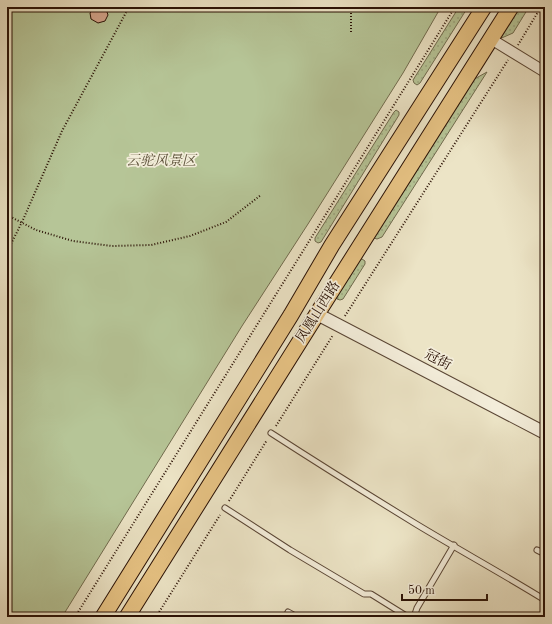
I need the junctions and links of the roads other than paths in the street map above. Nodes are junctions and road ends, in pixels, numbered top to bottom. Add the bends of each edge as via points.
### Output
1 (484, 7) edge
2 (511, 7) edge
3 (491, 39) junction
4 (545, 72) edge
5 (316, 314) junction
6 (271, 433) road end
7 (545, 433) edge
8 (225, 508) road end
9 (454, 545) junction
10 (537, 550) dead end
11 (545, 554) edge
12 (545, 600) edge
13 (288, 612) dead end
14 (103, 617) edge
15 (127, 617) edge
16 (297, 617) edge
17 (408, 617) edge
18 (414, 617) edge

1 - 14 main road, 凤凰山西路 via 332,245
2 - 3 main road, 凤凰山西路
3 - 4 street
3 - 5 main road, 凤凰山西路
5 - 7 street, 冠街
5 - 15 main road, 凤凰山西路
6 - 9 lane
8 - 17 lane via 290,550
9 - 12 lane
9 - 18 lane
10 - 11 lane
13 - 16 lane

